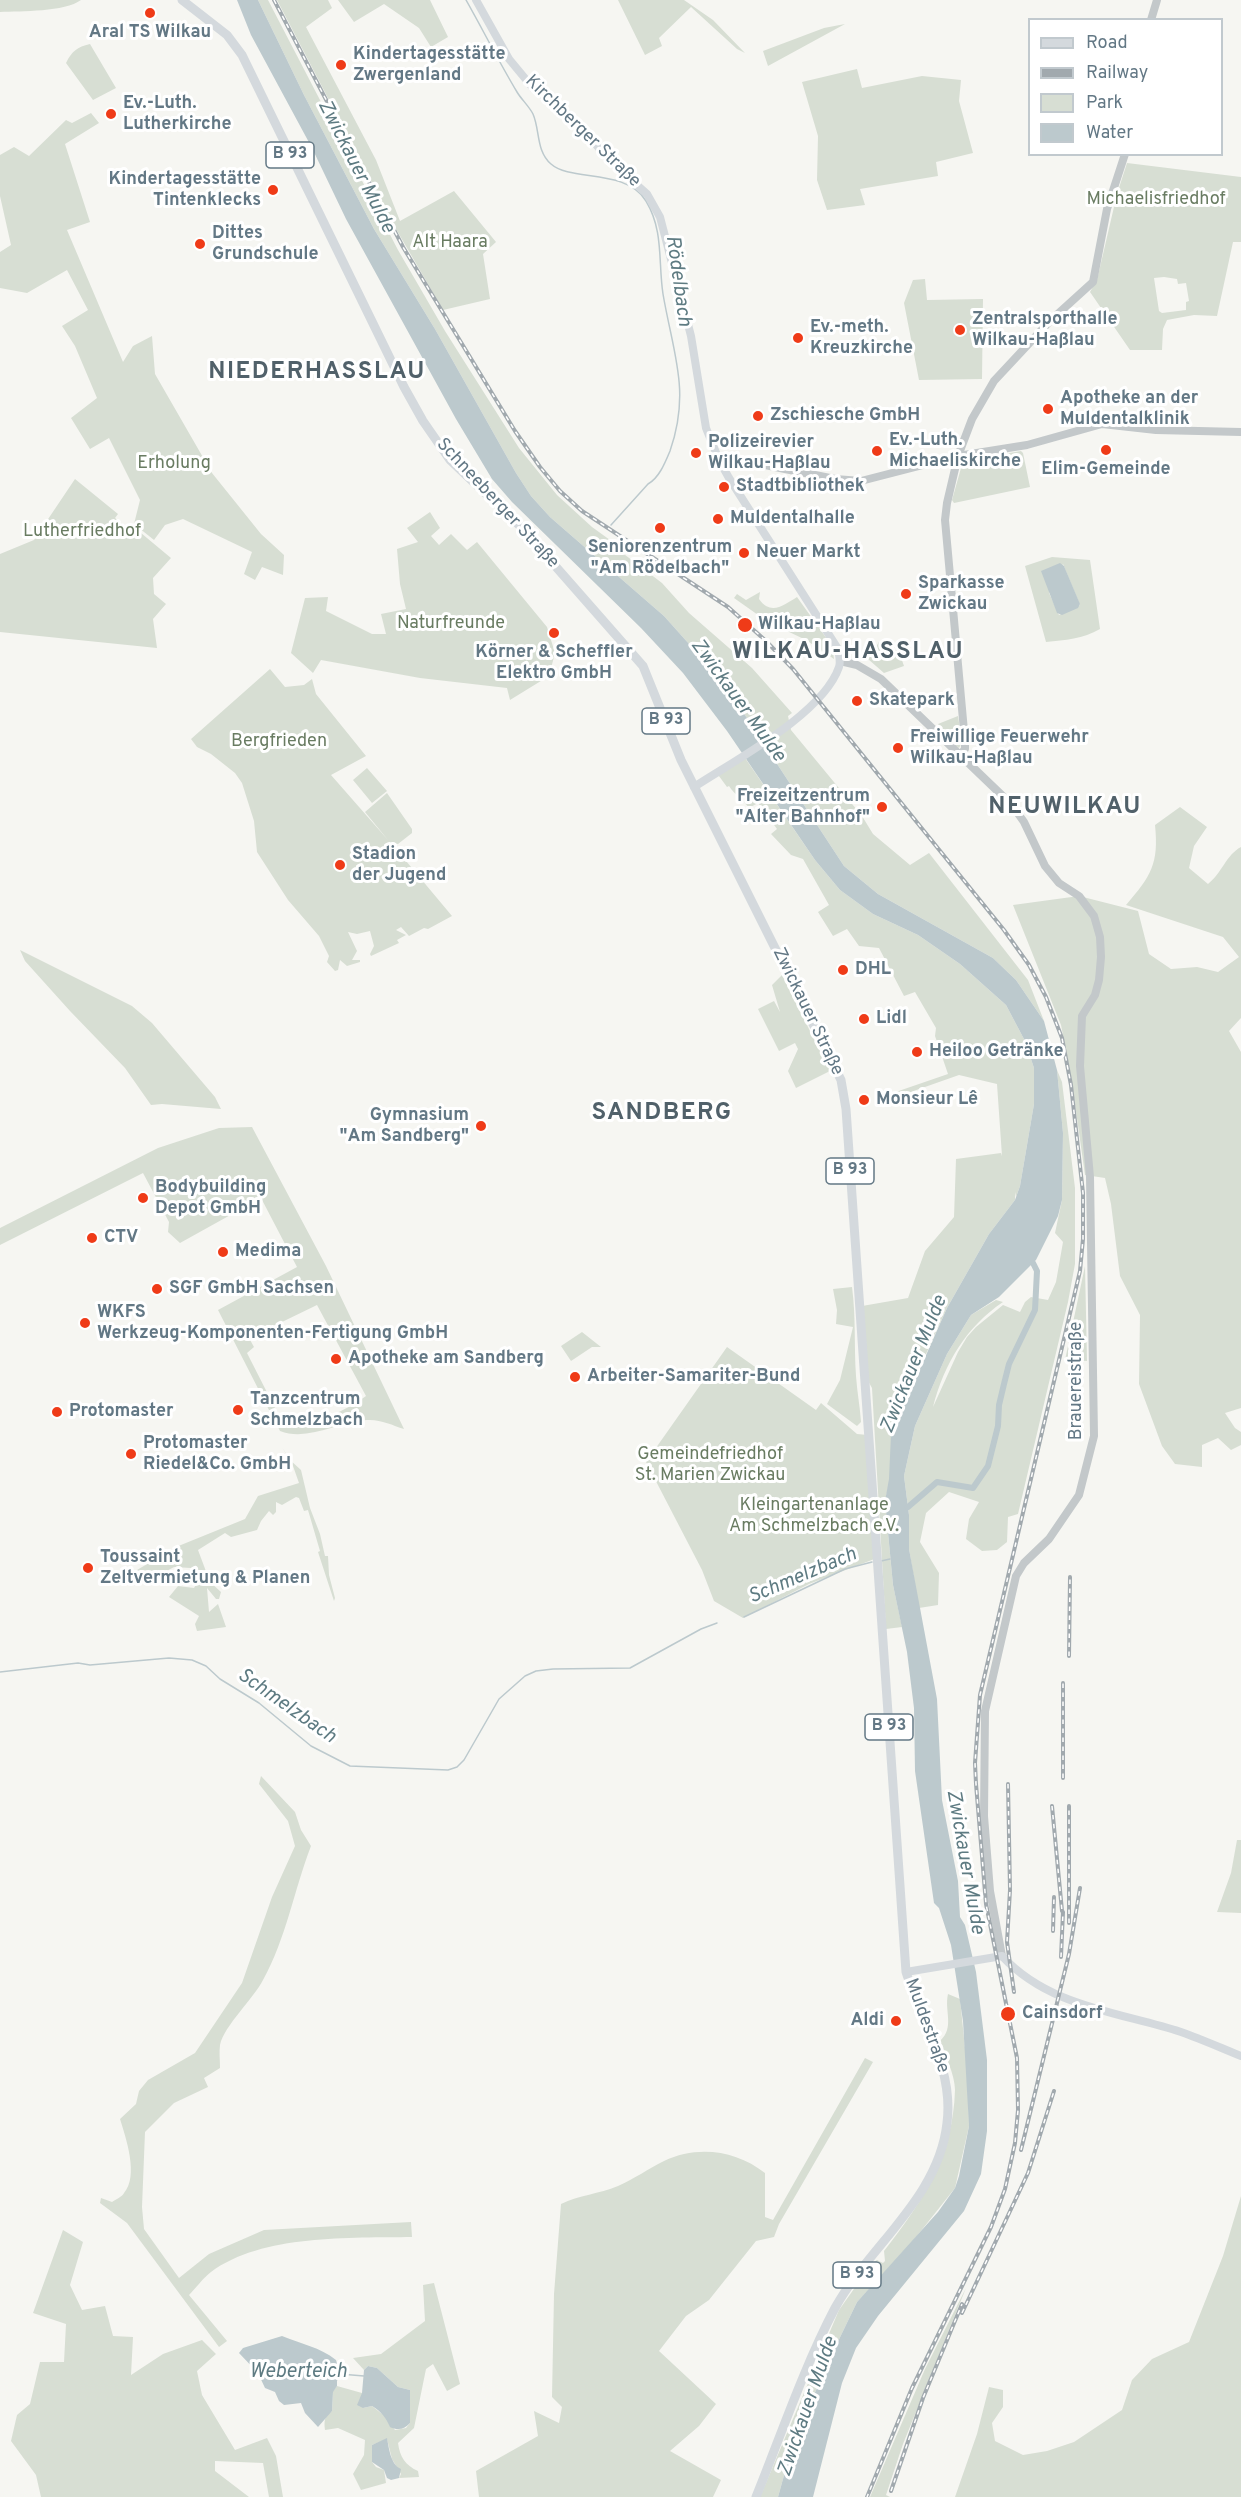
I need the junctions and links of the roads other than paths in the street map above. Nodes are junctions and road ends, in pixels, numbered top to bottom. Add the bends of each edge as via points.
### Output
1 (182, 0) edge
2 (476, 0) edge
3 (1157, 0) edge
4 (1152, 18) edge
5 (1124, 156) edge
6 (1241, 432) edge
7 (958, 456) junction
8 (718, 460) junction
9 (840, 661) junction
10 (960, 755) junction
11 (694, 787) junction
12 (868, 1435) joint
13 (1002, 1956) junction
14 (906, 1972) junction
15 (1241, 2056) edge
16 (756, 2497) edge

1 - 11 main road, Schneeberger Straße / B 93 via 227,35 242,56 423,422 450,460 521,526 643,666
2 - 8 main road, Kirchberger Straße via 509,59 533,88 572,117 655,205 690,336 706,428
3 - 4 street
5 - 7 street via 1107,209 1093,282 994,381 972,419
6 - 7 street via 1102,424 1027,445
7 - 8 street via 861,481
7 - 10 street via 945,520 965,742
8 - 9 main road, Kirchberger Straße via 827,627
9 - 10 street via 857,665 881,679
9 - 11 main road via 822,695 803,713
10 - 13 street, Brauereistraße via 1012,805 1045,867 1059,883 1079,896 1094,916 1101,957 1100,980 1082,1016 1080,1066 1090,1177 1094,1436 1079,1495 1049,1539 1016,1576 985,1711 984,1816 990,1892
11 - 12 main road, Zwickauer Straße / B 93 via 841,1080
12 - 14 main road, Muldestraße / B 93
13 - 14 main road
13 - 15 main road via 1044,1989 1083,2006 1181,2032
14 - 16 main road, Muldestraße / B 93 via 944,2069 948,2111 945,2135 937,2160 913,2203 836,2308

